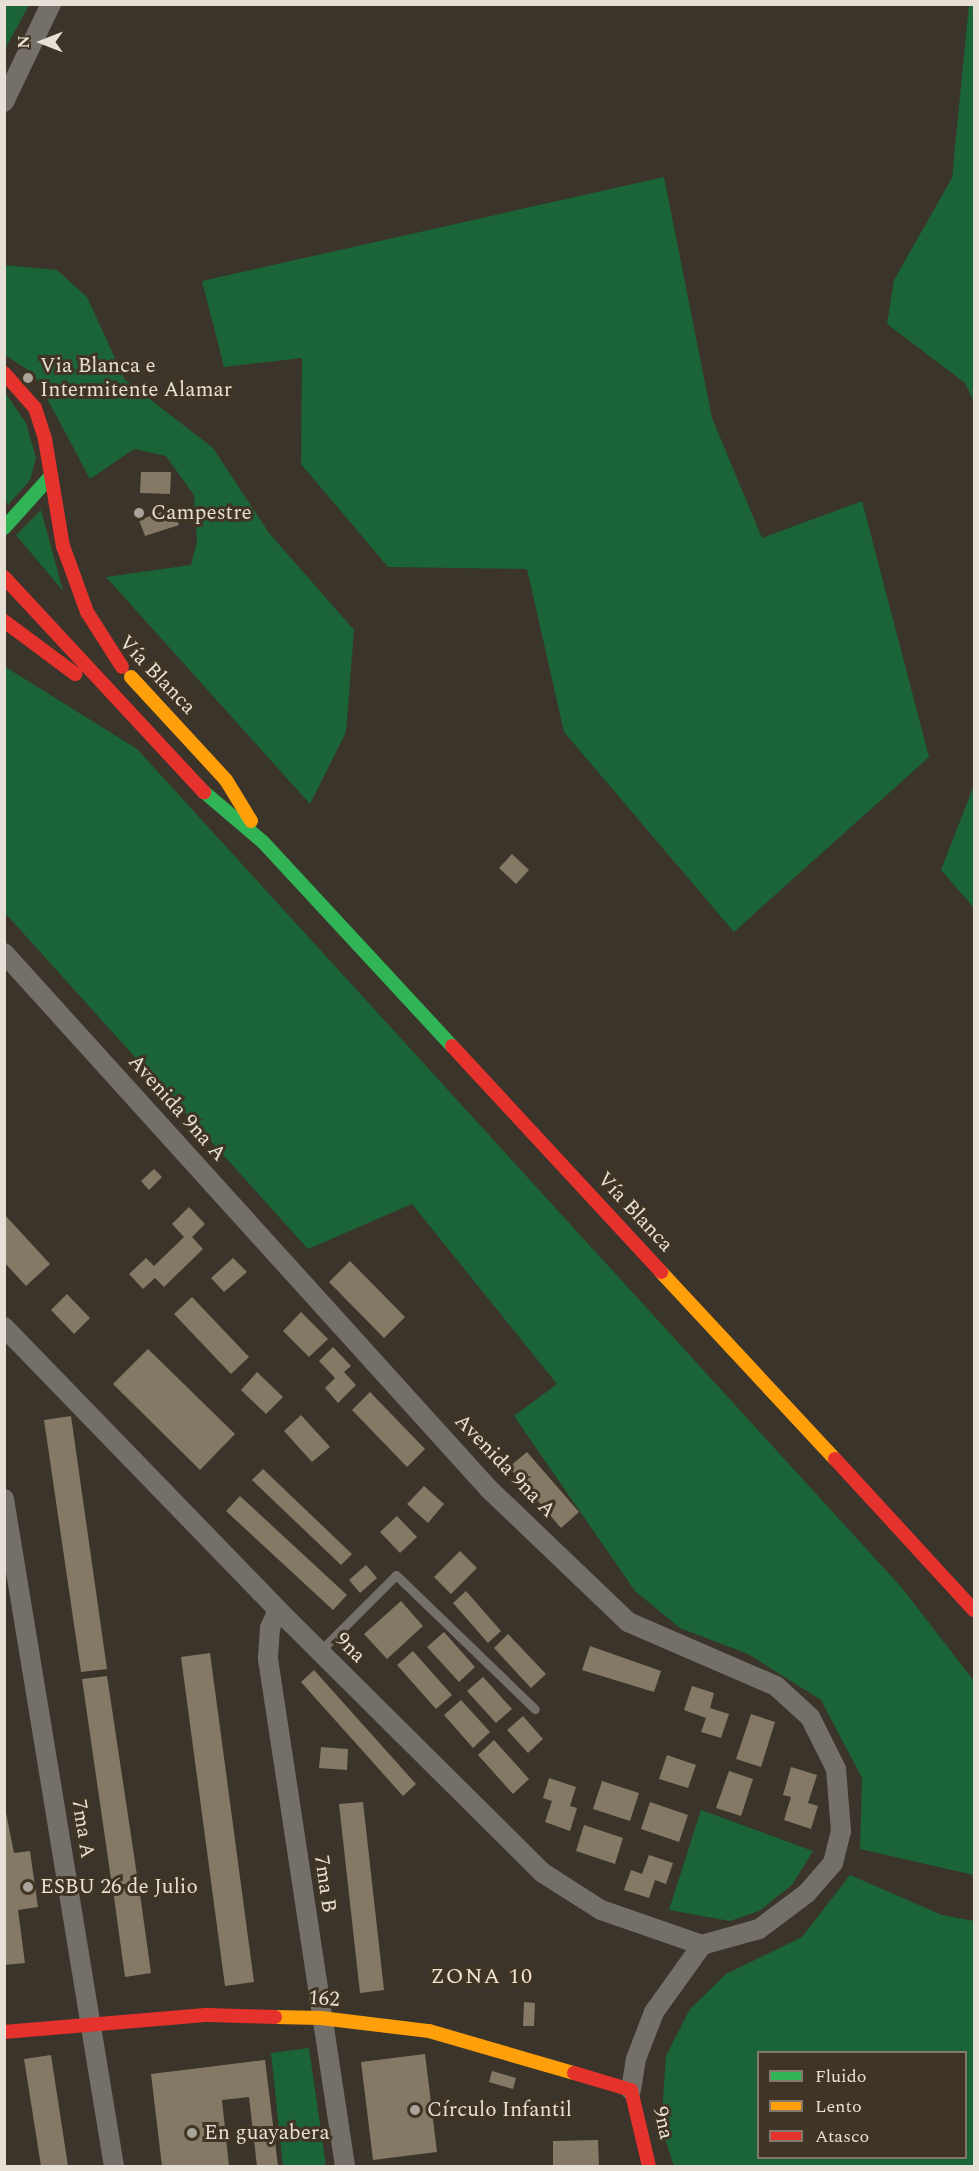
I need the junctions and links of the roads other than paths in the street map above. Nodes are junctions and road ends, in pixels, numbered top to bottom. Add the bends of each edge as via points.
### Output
1 (51, 4) edge
2 (4, 102) edge
3 (4, 373) edge
4 (51, 476) junction
5 (4, 528) edge
6 (4, 577) edge
7 (72, 617) dead end
8 (4, 621) edge
9 (122, 667) junction
10 (142, 723) junction
11 (263, 842) junction
12 (4, 953) edge
13 (4, 1328) edge
14 (4, 1499) edge
15 (941, 1574) junction
16 (278, 1610) junction
17 (975, 1610) edge
18 (969, 1626) dead end
19 (320, 1651) junction
20 (535, 1709) dead end
21 (702, 1945) junction
22 (321, 2018) junction
23 (90, 2027) junction
24 (4, 2032) edge
25 (631, 2090) junction
26 (114, 2166) edge
27 (345, 2166) edge
28 (649, 2166) edge

1 - 2 street
3 - 4 main road via 35,408
4 - 5 main road
4 - 9 main road via 63,546 87,612
6 - 10 main road, Vía Blanca
7 - 9 main road, Vía Blanca
8 - 10 main road
9 - 11 main road, Vía Blanca via 226,780
10 - 11 main road, Vía Blanca via 211,800
11 - 15 main road, Vía Blanca
12 - 21 street, Avenida 9na A via 489,1489 628,1622 776,1686 810,1717 836,1769 841,1831 833,1863 807,1893 759,1929
13 - 16 street, 9na
14 - 23 street, 7ma A
15 - 17 main road, Vía Blanca
15 - 18 main road
16 - 19 street, 9na
16 - 22 street, 7ma B via 270,1628 268,1659
19 - 20 lane via 396,1575
19 - 21 street, 9na via 558,1884 601,1910
21 - 25 street via 654,2012 636,2059
22 - 23 main road, 162 via 208,2014
22 - 25 main road, 162 via 429,2031
22 - 27 street, 7ma B
23 - 24 main road, 162
23 - 26 street, 7ma A
25 - 28 main road, 9na

